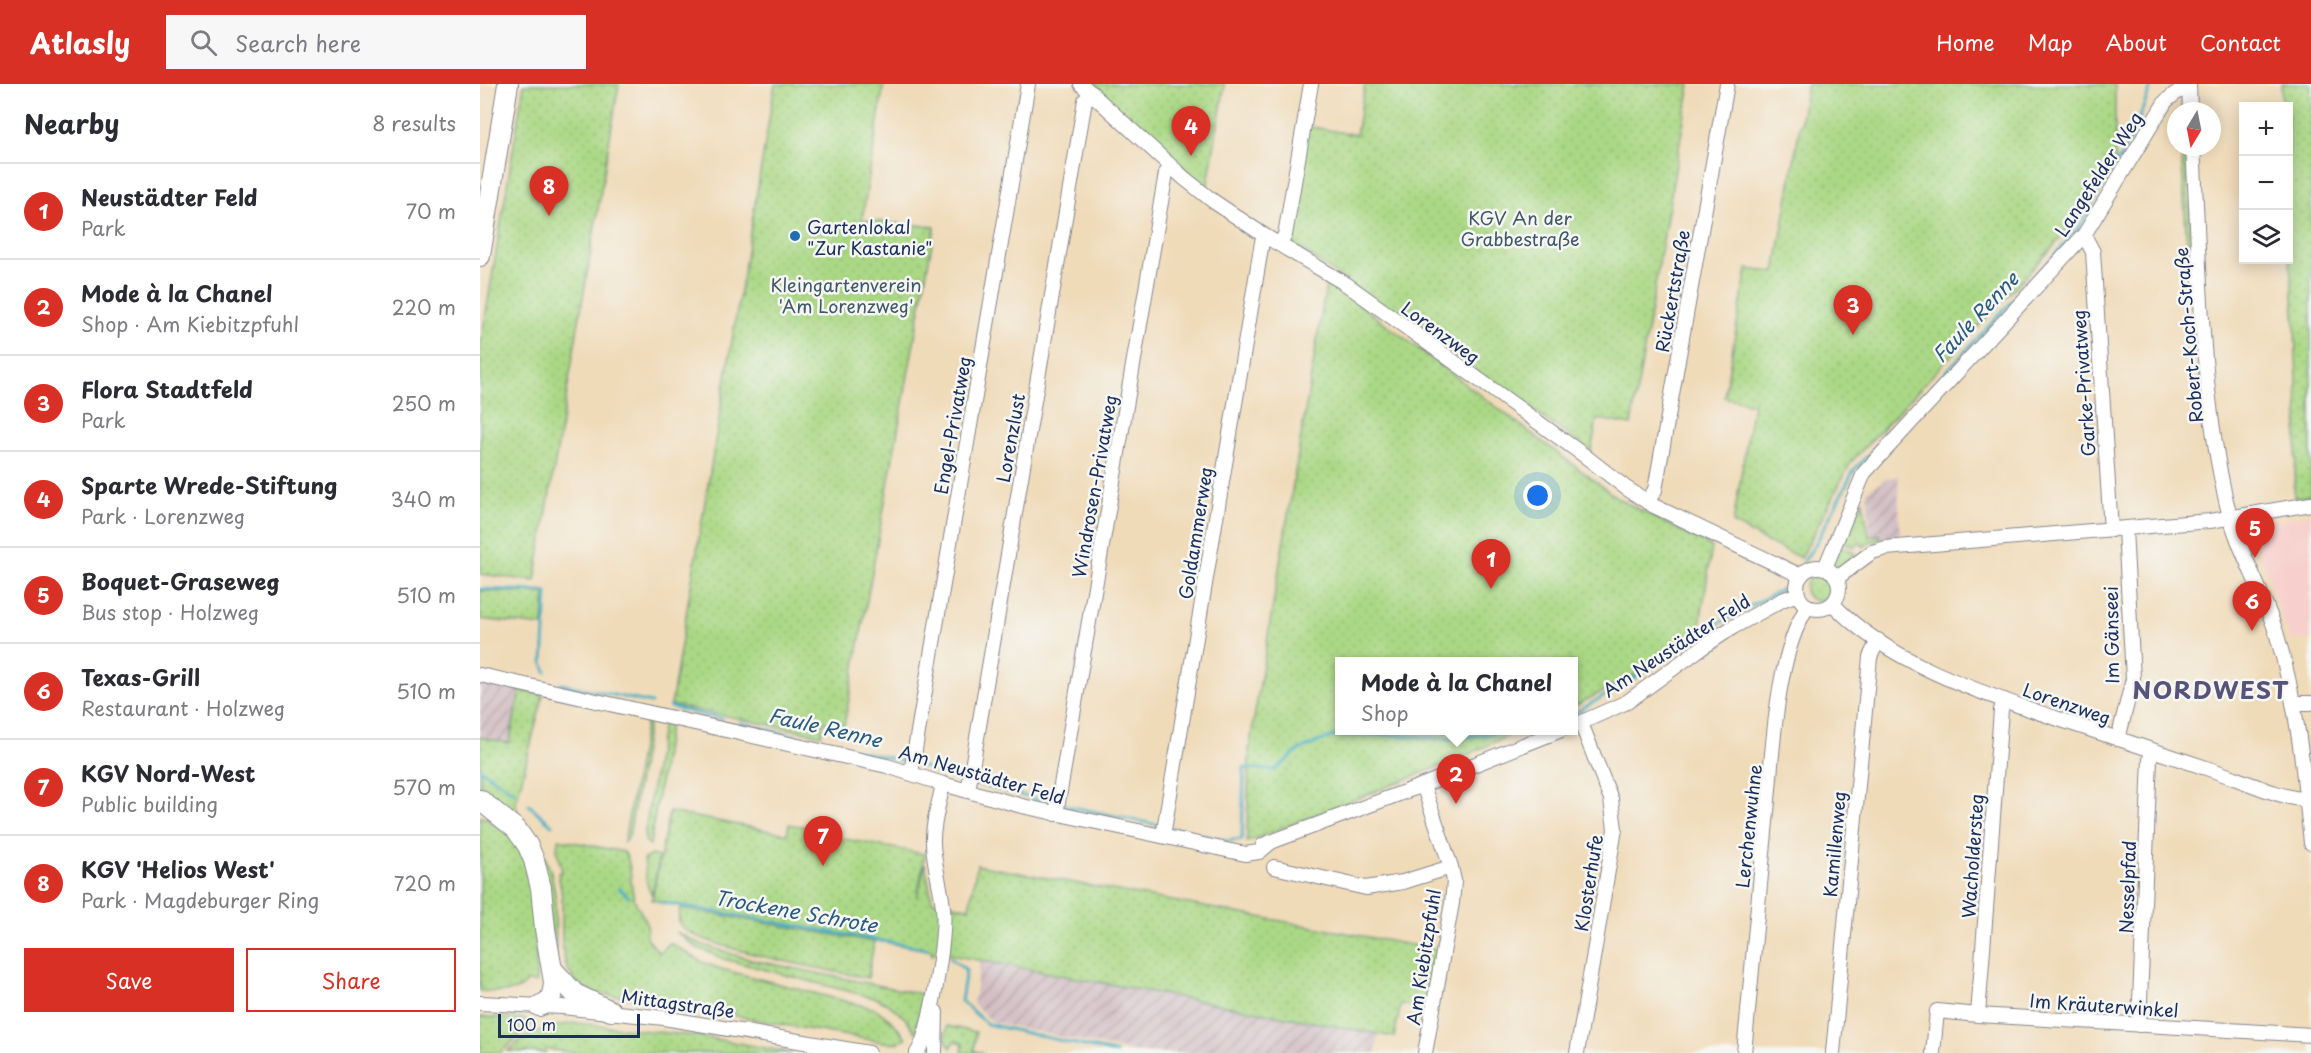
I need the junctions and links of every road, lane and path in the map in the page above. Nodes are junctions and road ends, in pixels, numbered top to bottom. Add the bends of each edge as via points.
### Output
1 (496, 84) edge
2 (508, 84) edge
3 (1028, 84) edge
4 (1311, 84) edge
5 (1727, 84) edge
6 (2189, 86) edge
7 (1086, 88) edge
8 (2190, 102) edge
9 (2194, 156) edge
10 (1171, 167) junction
11 (480, 180) edge
12 (2084, 235) junction
13 (1265, 236) junction
14 (1280, 244) junction
15 (480, 255) edge
16 (1647, 502) junction
17 (2311, 504) edge
18 (2231, 519) junction
19 (2118, 529) junction
20 (1825, 568) junction
21 (1801, 576) junction
22 (1837, 578) junction
23 (1798, 594) junction
24 (1833, 604) junction
25 (1808, 606) junction
26 (1878, 640) junction
27 (480, 675) edge
28 (2004, 700) junction
29 (2294, 703) junction
30 (2311, 703) edge
31 (1578, 724) edge
32 (1578, 726) edge
33 (1548, 735) edge
34 (2118, 739) junction
35 (2152, 750) junction
36 (911, 773) junction
37 (943, 784) junction
38 (1423, 785) junction
39 (968, 791) junction
40 (2307, 799) junction
41 (480, 800) edge
42 (480, 811) edge
43 (1056, 814) junction
44 (504, 819) junction
45 (1163, 836) junction
46 (2311, 843) edge
47 (1274, 867) dead end
48 (1451, 867) junction
49 (545, 929) junction
50 (553, 970) junction
51 (935, 992) junction
52 (480, 1004) edge
53 (539, 1006) junction
54 (611, 1011) junction
55 (1978, 1015) junction
56 (2139, 1025) junction
57 (2311, 1035) edge
58 (869, 1053) edge
59 (917, 1053) edge
60 (935, 1053) edge
61 (1425, 1053) edge
62 (1577, 1053) edge
63 (1744, 1053) edge
64 (1833, 1053) edge
65 (1933, 1053) edge

1 - 11 highway
2 - 15 highway
3 - 36 street, Engel-Privatweg
4 - 14 street via 1285,236
5 - 16 street, Rückertstraße via 1655,490
6 - 8 street
6 - 12 street, Langefelder Weg via 2166,101
7 - 10 street, Lorenzweg
7 - 39 street, Lorenzlust
9 - 18 street, Robert-Koch-Straße via 2206,372
10 - 13 street, Lorenzweg
10 - 43 street, Windrosen-Privatweg via 1164,184
12 - 19 street, Garke-Privatweg via 2093,252
12 - 20 street, Langefelder Weg via 1864,473
13 - 14 street, Lorenzweg
13 - 45 street, Goldammerweg
14 - 16 street, Lorenzweg via 1337,278
16 - 21 street, Lorenzweg
17 - 18 street
18 - 19 street
18 - 29 street, Robert-Koch-Straße via 2267,607
19 - 22 street via 1886,548 1872,552
19 - 34 street, Im Gänseei via 2133,679
20 - 21 street via 1811,568
20 - 22 street
21 - 23 street
22 - 24 street via 1839,591
23 - 25 street
23 - 31 street, Am Neustädter Feld via 1733,627 1627,702
24 - 25 street via 1821,609
24 - 26 street, Lorenzweg
25 - 63 street, Lerchenwuhne via 1790,645 1778,704
26 - 28 street, Lorenzweg via 1924,667
26 - 64 street, Kamillenweg via 1870,657
27 - 36 street, Am Neustädter Feld
28 - 34 street, Lorenzweg
28 - 55 street, Wacholdersteg
29 - 30 street
29 - 40 street, Robert-Koch-Straße
32 - 62 street, Klosterhufe via 1611,799 1615,829
33 - 38 street, Am Neustädter Feld
34 - 35 street, Lorenzweg
35 - 40 street, Lorenzweg via 2292,799
35 - 56 street, Nesselpfad
36 - 37 street, Am Neustädter Feld
37 - 39 street, Am Neustädter Feld
37 - 51 street via 933,842 944,922
38 - 45 street, Am Neustädter Feld via 1270,842 1229,850
38 - 48 street, Am Kiebitzpfuhl
39 - 43 street, Am Neustädter Feld
40 - 46 street, Robert-Koch-Straße
41 - 44 highway
42 - 44 highway
43 - 45 street, Am Neustädter Feld
44 - 49 highway via 522,837 534,860
47 - 48 street, Am Kiebitzpfuhl via 1366,888 1403,882
48 - 61 street, Am Kiebitzpfuhl via 1452,903
49 - 50 highway
49 - 53 highway
50 - 53 highway via 553,995
50 - 54 highway via 575,994
51 - 59 street via 925,1038
51 - 60 street
52 - 53 street, Mittagstraße
53 - 54 street, Mittagstraße
54 - 58 street, Mittagstraße
55 - 56 street, Im Kräuterwinkel
55 - 65 street, Im Kräuterwinkel via 1937,1011
56 - 57 street, Im Kräuterwinkel

